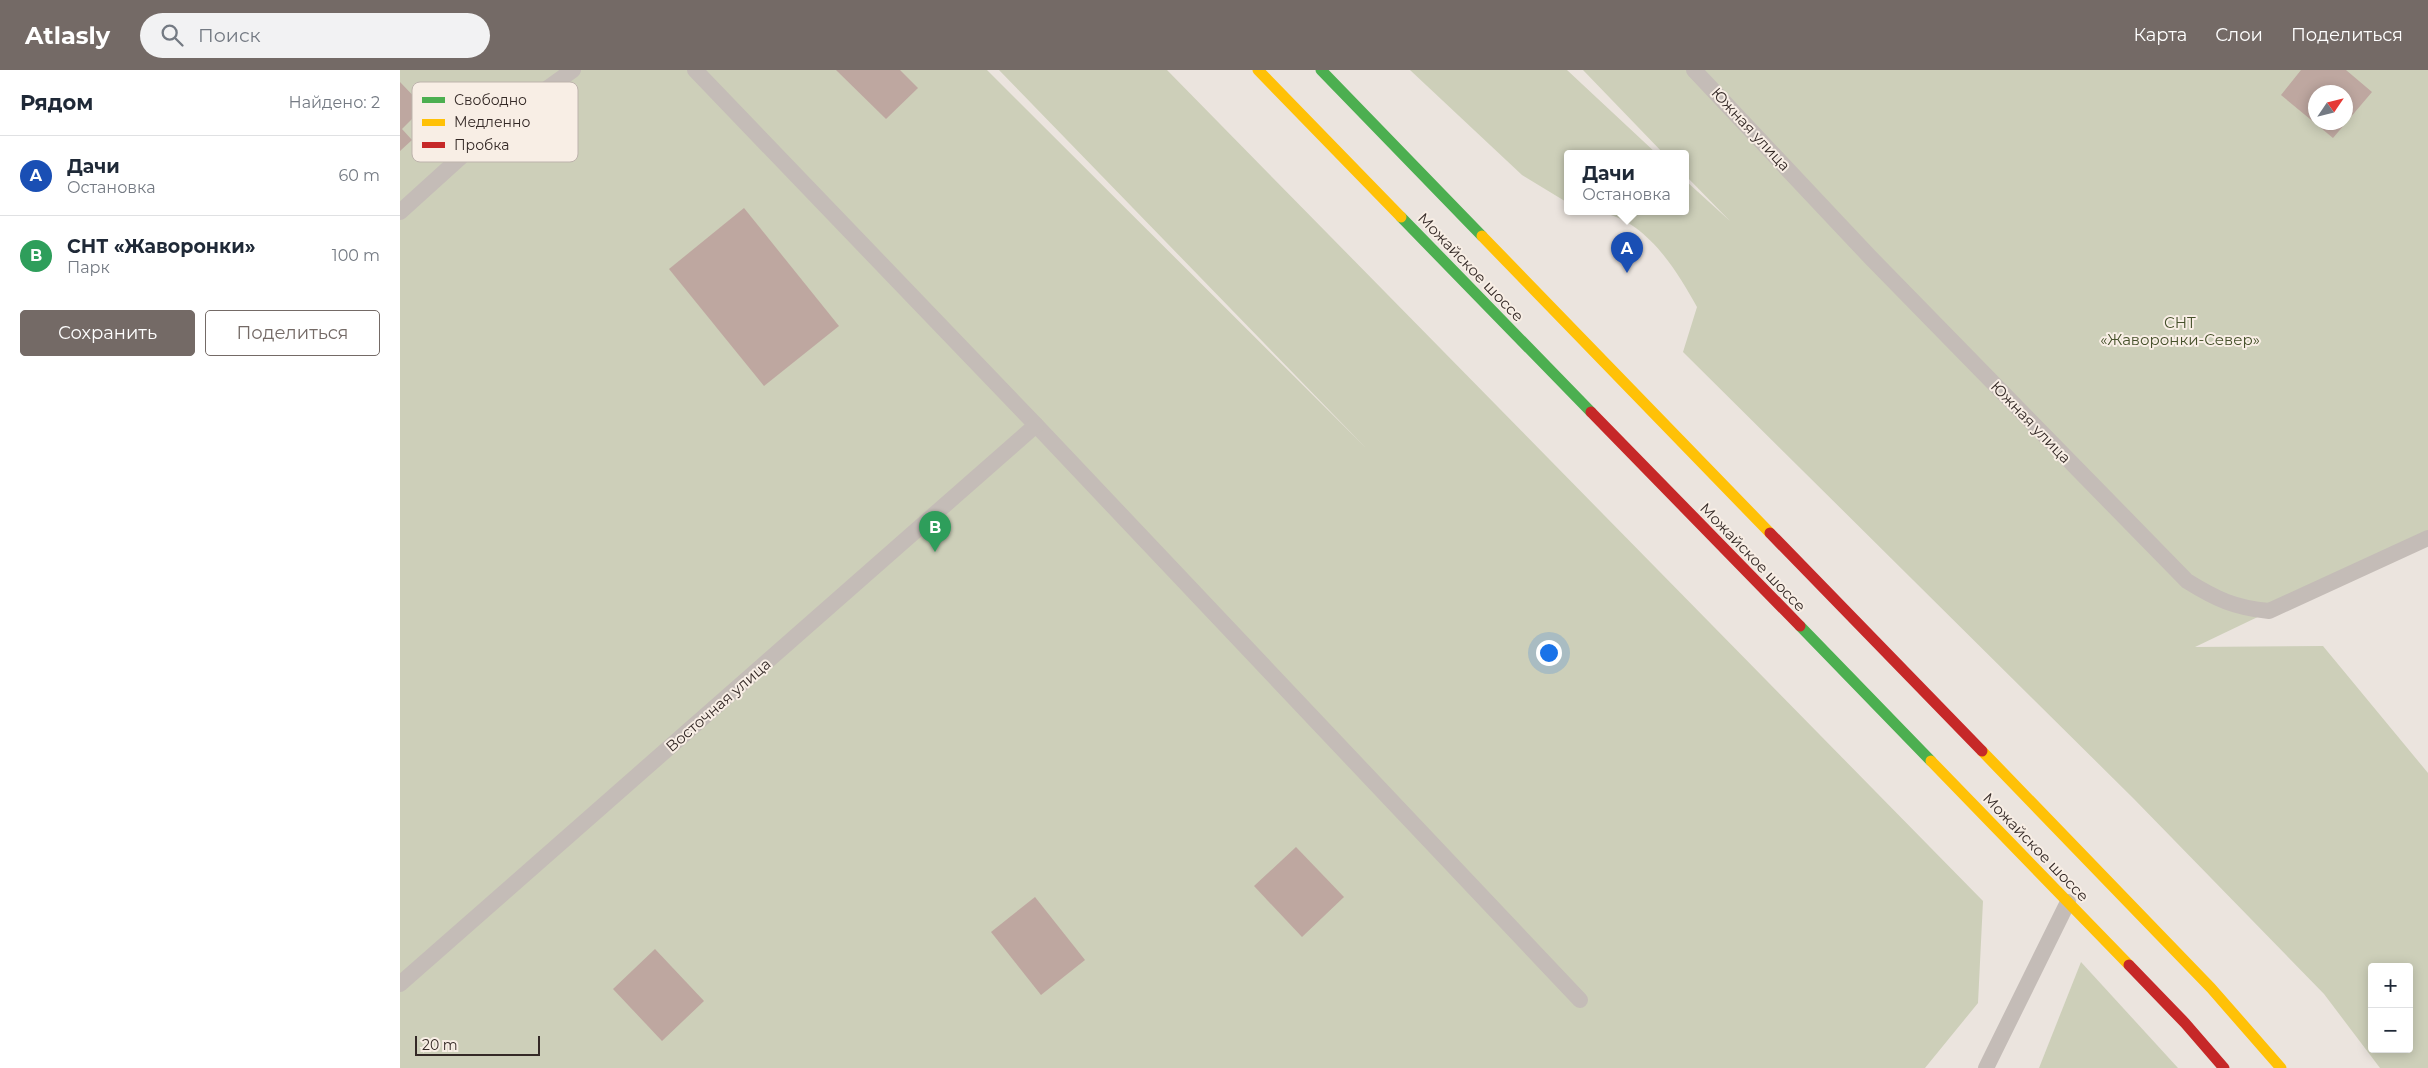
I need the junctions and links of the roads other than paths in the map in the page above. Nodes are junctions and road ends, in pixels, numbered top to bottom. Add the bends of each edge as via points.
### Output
1 (573, 70) edge
2 (696, 70) edge
3 (1258, 70) edge
4 (1321, 70) edge
5 (1694, 70) edge
6 (556, 82) edge
7 (455, 162) edge
8 (400, 212) edge
9 (1036, 425) junction
10 (2428, 538) edge
11 (2068, 902) junction
12 (400, 984) edge
13 (1580, 1000) dead end
14 (1986, 1068) edge
15 (2224, 1068) edge
16 (2281, 1068) edge

1 - 6 lane
2 - 9 lane
3 - 11 main road, Можайское шоссе
4 - 16 main road, Можайское шоссе via 2211,988
5 - 10 lane, Южная улица via 1870,257 2187,581 2217,600 2269,611
7 - 8 lane
9 - 12 lane, Восточная улица
9 - 13 lane
11 - 14 lane
11 - 15 main road, Можайское шоссе

